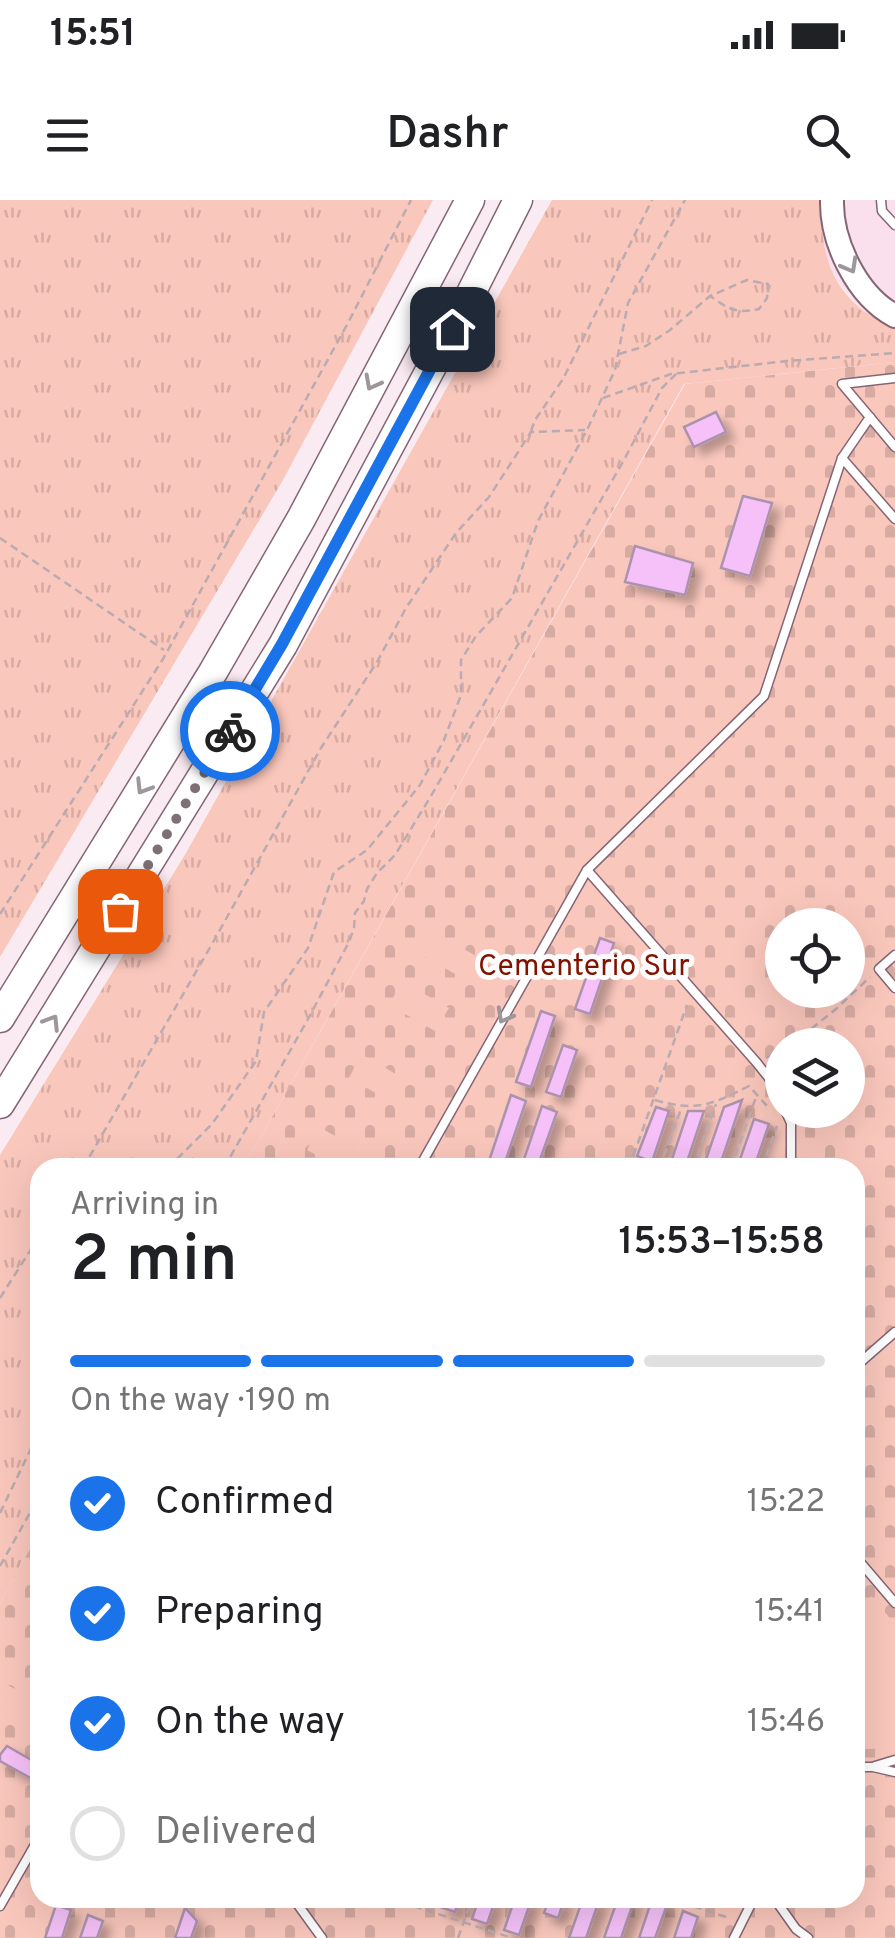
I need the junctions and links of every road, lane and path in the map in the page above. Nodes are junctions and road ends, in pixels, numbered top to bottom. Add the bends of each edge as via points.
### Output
1 (411, 200) edge
2 (457, 200) edge
3 (470, 200) edge
4 (518, 200) edge
5 (536, 200) edge
6 (652, 200) edge
7 (686, 200) edge
8 (832, 200) edge
9 (881, 200) edge
10 (895, 225) edge
11 (434, 266) junction
12 (710, 296) junction
13 (467, 301) junction
14 (890, 305) edge
15 (895, 353) edge
16 (617, 354) junction
17 (678, 373) junction
18 (895, 378) edge
19 (602, 398) junction
20 (870, 417) junction
21 (587, 430) junction
22 (531, 432) junction
23 (895, 447) edge
24 (842, 458) junction
25 (895, 519) edge
26 (0, 538) edge
27 (166, 652) junction
28 (586, 870) junction
29 (0, 914) edge
30 (895, 955) edge
31 (879, 969) junction
32 (895, 988) edge
33 (692, 990) junction
34 (0, 1018) edge
35 (812, 1028) edge
36 (765, 1058) edge
37 (757, 1062) junction
38 (765, 1073) edge
39 (757, 1095) junction
40 (653, 1099) junction
41 (716, 1102) junction
42 (0, 1104) edge
43 (765, 1104) edge
44 (681, 1108) junction
45 (777, 1128) edge
46 (791, 1128) edge
47 (88, 1158) edge
48 (178, 1158) edge
49 (230, 1158) edge
50 (425, 1158) edge
51 (632, 1158) edge
52 (664, 1158) edge
53 (696, 1158) edge
54 (735, 1158) edge
55 (766, 1158) edge
56 (791, 1158) edge
57 (30, 1251) edge
58 (0, 1298) edge
59 (895, 1332) edge
60 (865, 1358) edge
61 (30, 1451) edge
62 (0, 1513) edge
63 (30, 1513) edge
64 (0, 1566) edge
65 (865, 1568) edge
66 (895, 1602) edge
67 (895, 1760) edge
68 (865, 1767) edge
69 (873, 1767) junction
70 (895, 1772) edge
71 (30, 1854) edge
72 (0, 1906) edge
73 (300, 1908) edge
74 (420, 1908) edge
75 (468, 1908) edge
76 (700, 1908) edge
77 (749, 1908) edge
78 (781, 1908) edge
79 (463, 1922) junction
80 (743, 1922) junction
81 (322, 1938) edge
82 (458, 1938) edge
83 (512, 1938) edge
84 (734, 1938) edge
85 (808, 1938) edge

1 - 27 path
2 - 11 highway
3 - 11 highway
4 - 13 highway
5 - 13 highway
6 - 22 path
7 - 16 path via 628,303
8 -> 14 street via 836,242 854,277
9 - 10 lane
11 -> 34 highway via 214,672
12 - 12 path via 747,280 768,284 768,298 746,312 728,310
12 - 16 path via 646,346
42 -> 13 highway via 282,644
15 - 17 path
16 - 19 path
17 - 19 path
17 - 49 path via 662,388 431,796 367,888 349,942
18 - 20 lane via 842,384
19 - 21 path
20 - 23 lane
20 - 24 lane
21 - 22 path
21 - 48 path via 538,522 512,598 461,660 461,695 420,785 367,850 334,872 308,948 264,1012 256,1060 212,1124
22 - 47 path via 490,496 456,533 320,748
24 - 25 lane
24 - 28 lane via 764,696
26 - 27 path
27 - 29 path
28 - 33 lane
28 -> 50 lane
30 - 31 lane
31 - 32 lane
31 - 35 path
33 - 37 lane
33 - 40 path
36 - 37 path
37 - 38 lane
39 - 41 path via 749,1086
39 - 43 path
39 - 54 path
40 - 44 path
40 - 51 path
41 - 44 path
41 - 53 path
44 - 52 path
45 - 55 path
46 - 56 lane
57 - 58 path
59 - 60 lane
61 - 62 path
63 - 64 path
65 - 66 lane
67 - 69 lane
68 - 69 lane
69 - 70 lane
71 - 72 lane
73 - 81 lane
74 - 79 path
75 - 79 path
76 - 80 path
77 - 80 lane
78 - 85 lane
79 - 82 path
79 - 83 path
80 - 84 lane

